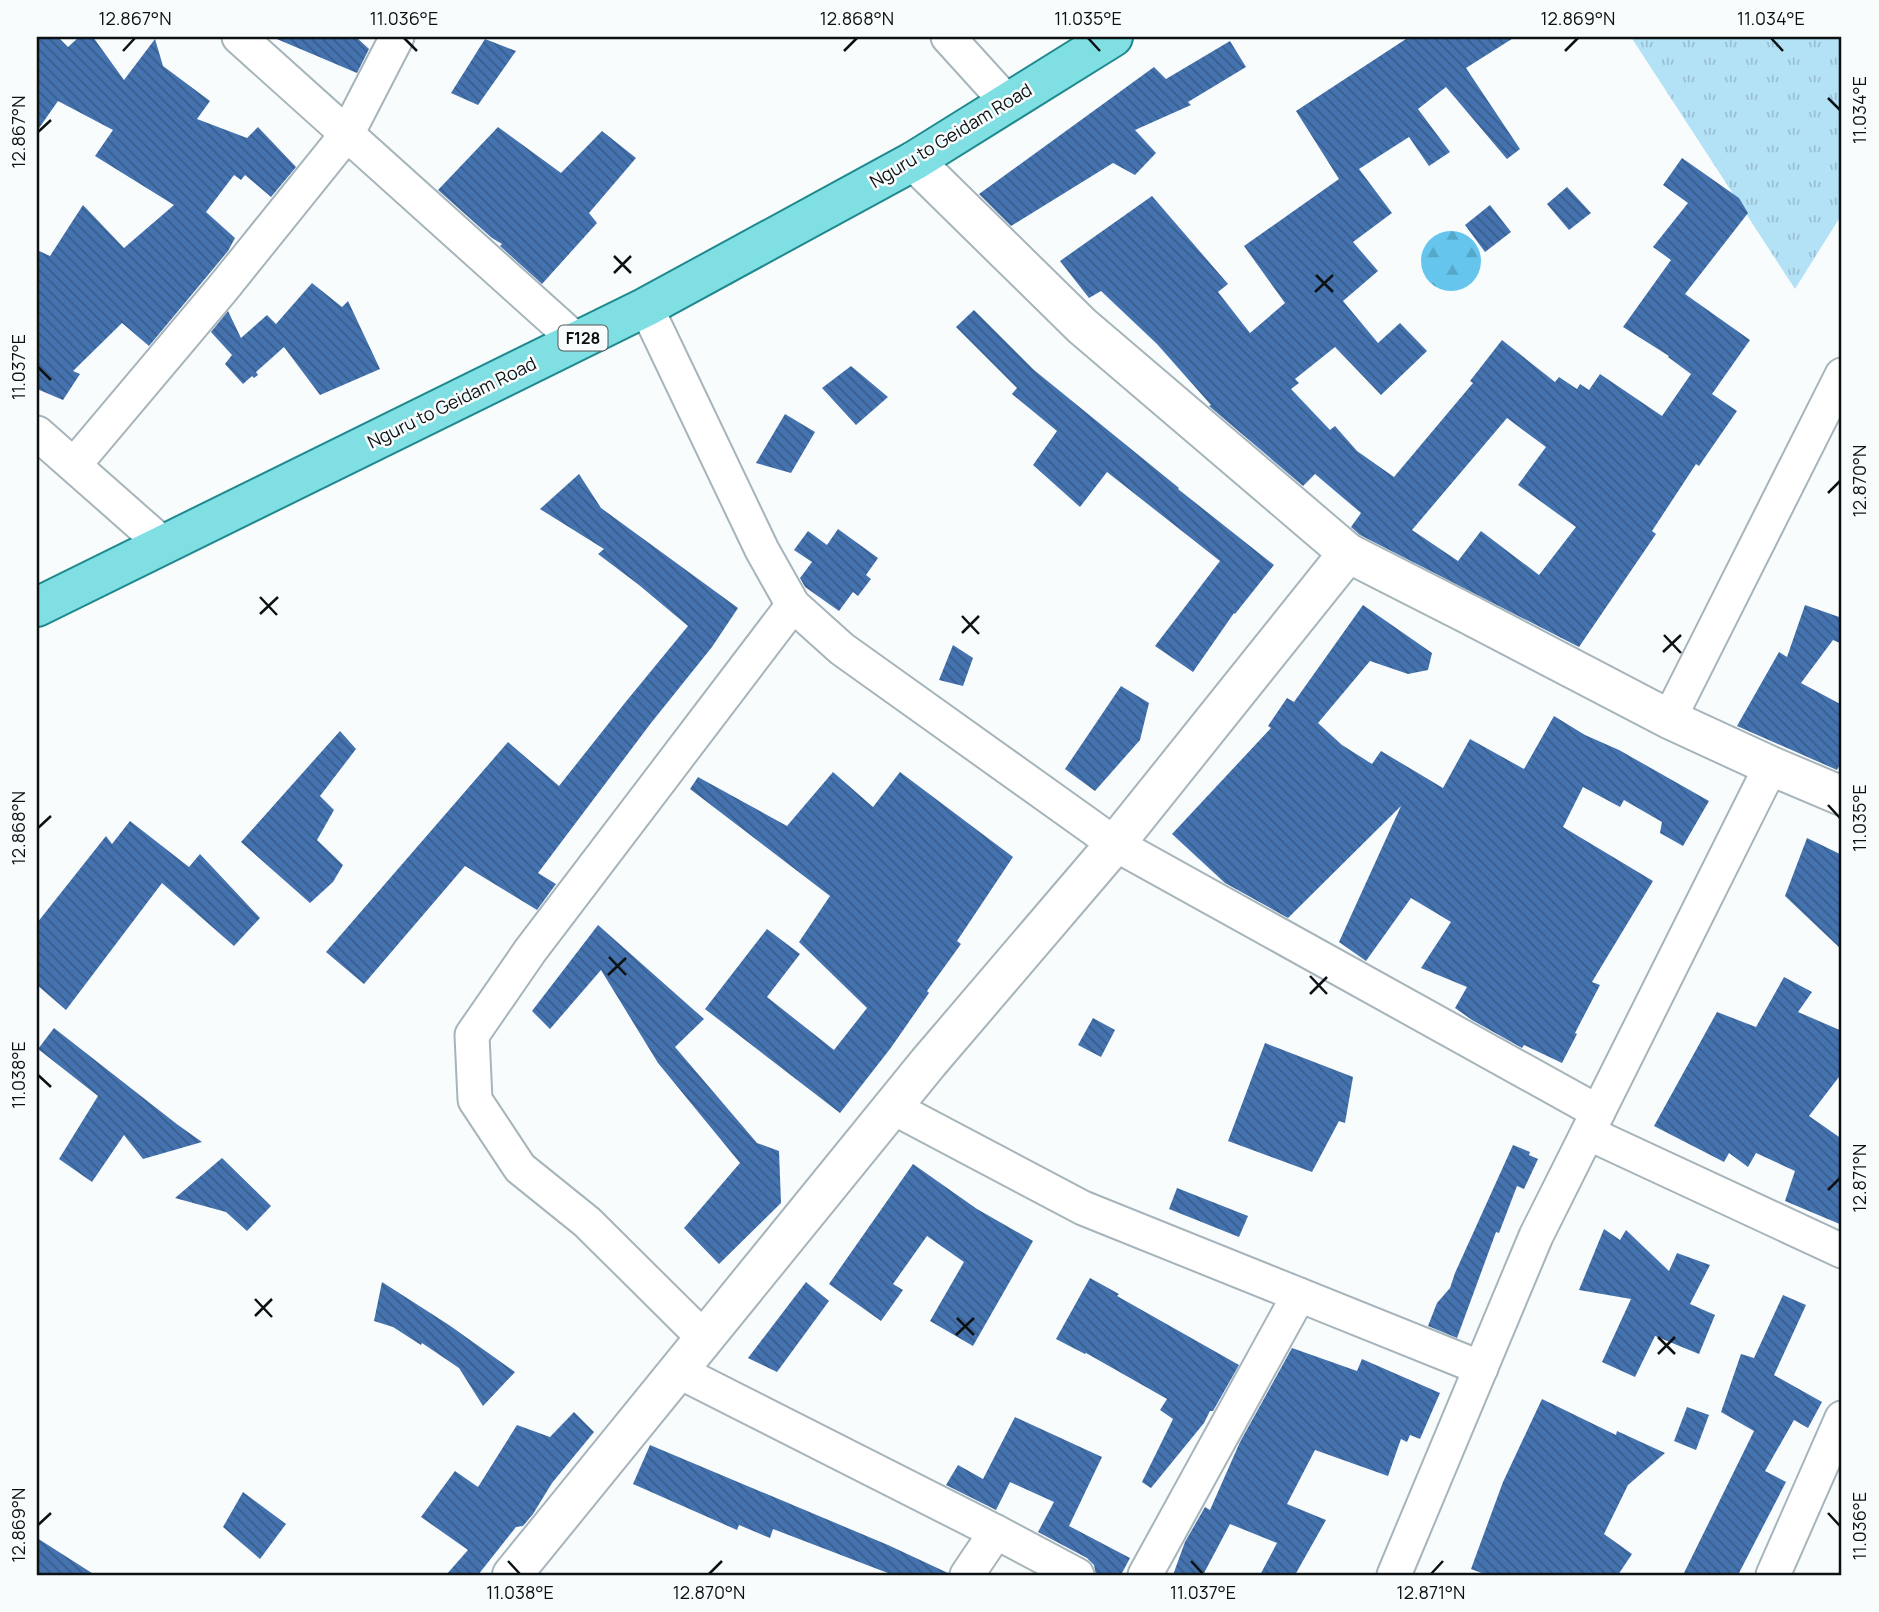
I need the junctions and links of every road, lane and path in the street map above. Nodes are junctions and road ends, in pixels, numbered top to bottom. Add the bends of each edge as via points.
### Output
1 (239, 37) edge
2 (397, 37) edge
3 (948, 37) edge
4 (1113, 37) edge
5 (1007, 103) junction
6 (347, 134) junction
7 (914, 161) junction
8 (646, 307) junction
9 (577, 341) junction
10 (1842, 375) edge
11 (37, 433) edge
12 (74, 465) junction
13 (163, 545) junction
14 (1348, 553) junction
15 (793, 605) junction
16 (38, 610) edge
17 (1669, 719) junction
18 (1771, 766) junction
19 (1842, 796) edge
20 (1115, 844) junction
21 (892, 1107) junction
22 (1593, 1122) junction
23 (1842, 1251) edge
24 (1299, 1295) junction
25 (704, 1338) junction
26 (1480, 1368) junction
27 (678, 1371) junction
28 (1842, 1418) edge
29 (996, 1532) junction
30 (512, 1575) edge
31 (967, 1575) edge
32 (1077, 1575) edge
33 (1145, 1575) edge
34 (1394, 1575) edge
35 (1773, 1575) edge

1 - 6 street
2 - 6 street
3 - 5 street
4 - 5 main road, Nguru to Geidam Road / F128
5 - 7 main road, Nguru to Geidam Road / F128
6 - 9 street
6 - 12 street
7 - 8 main road, Nguru to Geidam Road / F128
7 - 14 street via 1083,326
8 - 9 main road, Nguru to Geidam Road / F128
8 - 15 street
9 - 13 main road, Nguru to Geidam Road / F128
10 - 17 street
11 - 12 street
12 - 13 street
13 - 16 main road, Nguru to Geidam Road / F128
14 - 17 street
14 - 20 street
15 - 20 street via 842,649
15 - 25 street via 530,951 472,1035 475,1100 520,1168 587,1222
17 - 18 street
18 - 19 street
18 - 22 street
20 - 21 street
20 - 22 street
21 - 24 street via 1083,1208
21 - 25 street
22 - 23 street
22 - 26 street via 1536,1236
24 - 26 street
24 - 33 street
25 - 27 street
26 - 34 street
27 - 29 street
27 - 30 street
28 - 35 street
29 - 31 street
29 - 32 street

